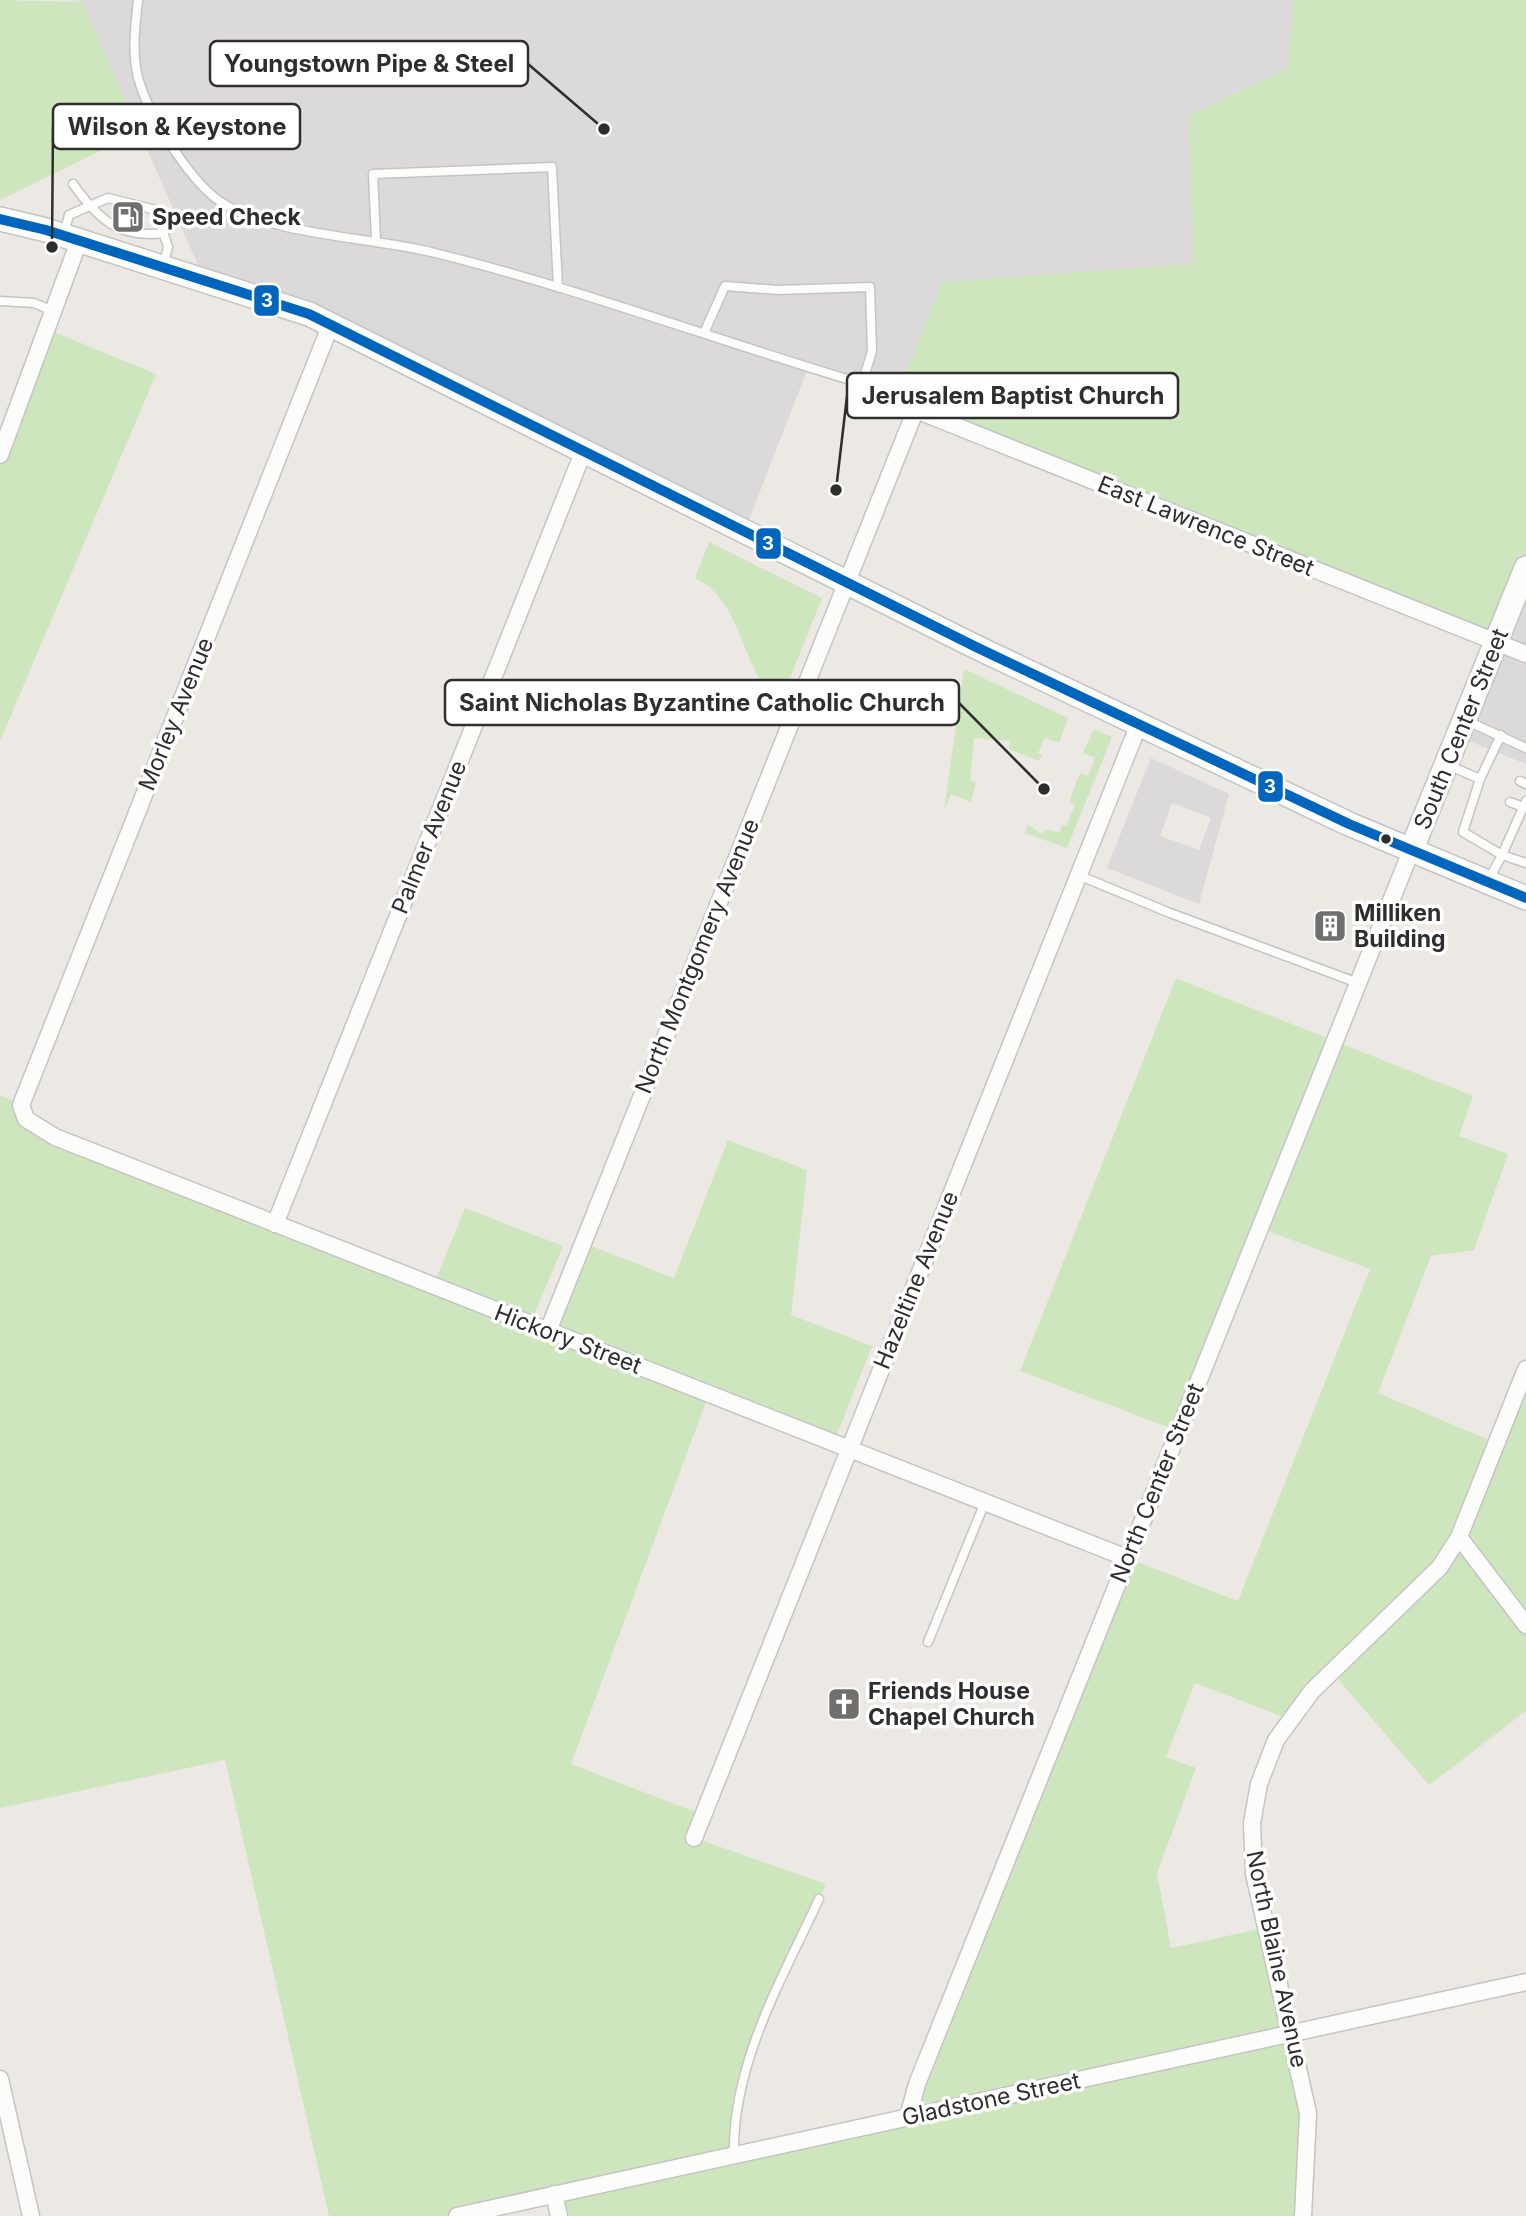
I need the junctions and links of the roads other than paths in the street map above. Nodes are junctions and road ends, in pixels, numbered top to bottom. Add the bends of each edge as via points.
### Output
1 (138, 0) edge
2 (73, 184) dead end
3 (88, 206) junction
4 (0, 219) edge
5 (164, 233) junction
6 (71, 239) junction
7 (376, 240) junction
8 (163, 268) junction
9 (558, 287) junction
10 (0, 301) edge
11 (53, 311) junction
12 (331, 324) junction
13 (704, 333) junction
14 (862, 384) junction
15 (926, 384) dead end
16 (917, 408) junction
17 (584, 450) junction
18 (0, 455) edge
19 (1526, 568) edge
20 (847, 581) junction
21 (1496, 642) junction
22 (1526, 654) edge
23 (1465, 720) junction
24 (1139, 723) junction
25 (1501, 735) junction
26 (1526, 746) edge
27 (1448, 765) junction
28 (1480, 779) junction
29 (1510, 802) dead end
30 (1525, 804) edge
31 (1502, 825) dead end
32 (1513, 830) junction
33 (1411, 851) junction
34 (1502, 855) junction
35 (1526, 863) edge
36 (1078, 875) junction
37 (1488, 882) junction
38 (1526, 898) edge
39 (1358, 983) junction
40 (21, 1104) joint
41 (275, 1224) junction
42 (548, 1331) junction
43 (1526, 1369) edge
44 (849, 1449) junction
45 (985, 1502) junction
46 (1459, 1537) junction
47 (1127, 1558) junction
48 (1526, 1625) edge
49 (928, 1642) dead end
50 (694, 1838) dead end
51 (819, 1899) dead end
52 (1526, 1982) edge
53 (1291, 2033) junction
54 (0, 2079) edge
55 (908, 2117) junction
56 (734, 2155) junction
57 (554, 2194) junction
58 (31, 2216) edge
59 (457, 2216) edge
60 (559, 2216) edge
61 (1303, 2216) edge

1 - 7 lane via 134,41 139,83 154,116 192,174 223,204 266,223
2 - 3 lane
3 - 5 lane via 107,224 145,236
3 - 5 lane via 108,198 156,210
3 - 6 lane via 69,215
4 - 6 main road
5 - 8 lane via 168,247
6 - 8 main road
6 - 11 street
7 - 9 lane
7 - 9 lane via 373,174 552,167
8 - 12 main road
9 - 13 lane
10 - 11 lane via 34,303
11 - 18 street
12 - 17 main road
12 - 40 street, Morley Avenue
13 - 14 lane
13 - 14 lane via 725,286 778,290 870,287 872,351
14 - 16 lane
15 - 16 street, North Montgomery Avenue
16 - 20 street, North Montgomery Avenue
16 - 21 street, East Lawrence Street
17 - 20 main road
17 - 41 street, Palmer Avenue
19 - 21 main road, South Center Street
20 - 24 main road
20 - 42 street, North Montgomery Avenue
21 - 22 street, East Lawrence Street
21 - 23 main road, South Center Street
23 - 25 lane
23 - 27 main road, South Center Street
24 - 33 main road
24 - 36 street, Hazeltine Avenue
25 - 26 lane
25 - 28 lane via 1490,767
27 - 28 lane
27 - 33 main road, South Center Street
28 - 34 lane via 1481,791 1463,832
29 - 30 lane
30 - 32 lane
31 - 32 lane
32 - 34 lane
33 - 37 main road
33 - 39 street, North Center Street
34 - 35 lane
34 - 37 lane
36 - 39 lane
36 - 44 street, Hazeltine Avenue
37 - 38 main road
39 - 47 street, North Center Street
40 - 41 street, Hickory Street via 26,1119 55,1137
41 - 42 street, Hickory Street
42 - 44 street, Hickory Street
43 - 46 street, North Blaine Avenue
44 - 45 street, Hickory Street
44 - 50 street, Hazeltine Avenue
45 - 47 street, Hickory Street
45 - 49 lane
46 - 48 street
46 - 53 street, North Blaine Avenue via 1430,1580 1312,1690 1289,1719 1266,1762 1252,1824 1254,1874
47 - 55 street, North Center Street via 922,2071
51 - 56 lane via 752,2051 736,2114
52 - 53 street, Gladstone Street
53 - 55 street, Gladstone Street
53 - 61 street, North Blaine Avenue via 1308,2113
54 - 58 street
55 - 56 street, Gladstone Street
56 - 57 street, Gladstone Street
57 - 59 street, Gladstone Street
57 - 60 street

